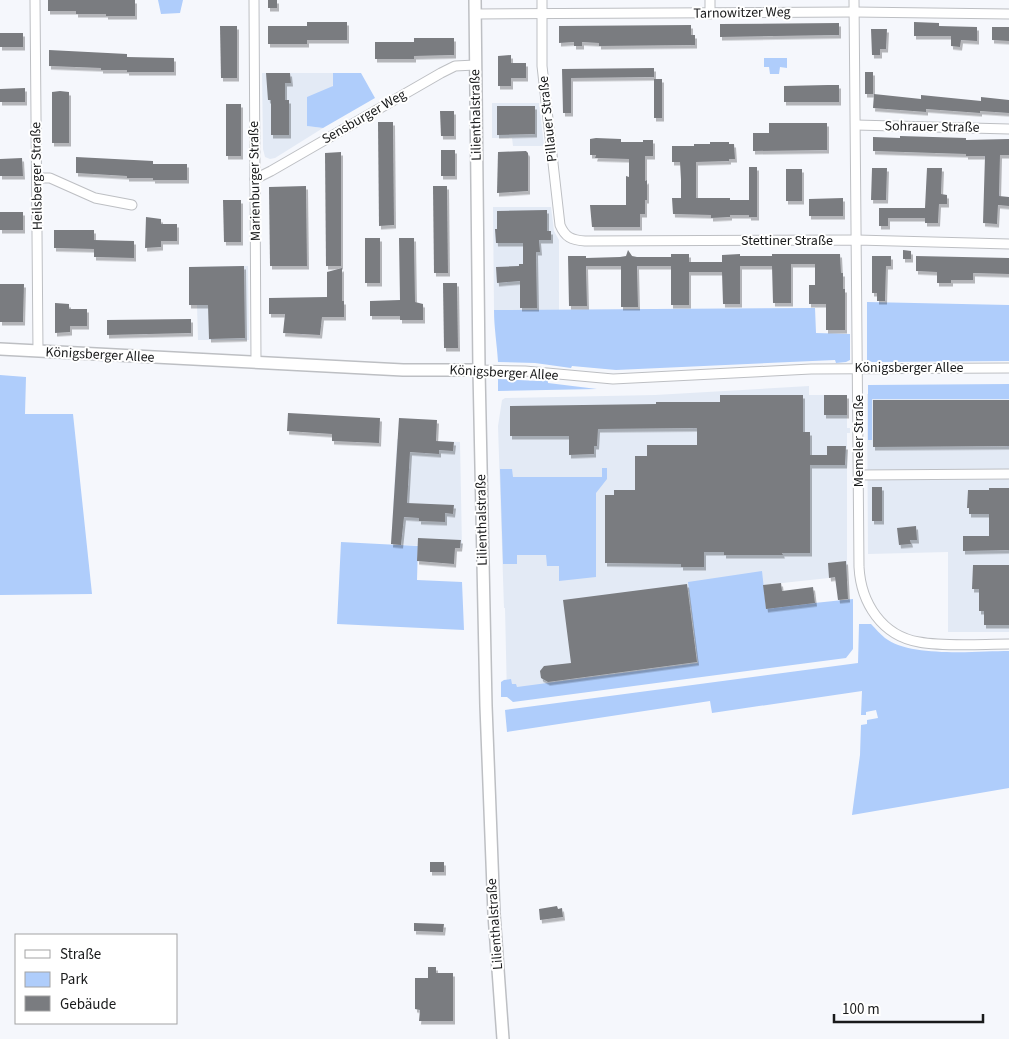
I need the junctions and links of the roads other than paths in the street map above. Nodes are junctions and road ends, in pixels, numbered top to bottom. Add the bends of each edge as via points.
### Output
1 (35, 0) edge
2 (254, 0) edge
3 (475, 0) edge
4 (542, 0) edge
5 (710, 0) edge
6 (854, 0) edge
7 (854, 12) junction
8 (475, 14) junction
9 (710, 14) junction
10 (1009, 14) edge
11 (542, 15) junction
12 (475, 65) junction
13 (856, 125) junction
14 (1009, 129) edge
15 (37, 178) junction
16 (255, 179) junction
17 (132, 205) dead end
18 (565, 236) joint
19 (857, 240) junction
20 (1009, 244) edge
21 (0, 349) edge
22 (38, 351) junction
23 (256, 362) junction
24 (859, 368) junction
25 (1009, 368) edge
26 (479, 370) junction
27 (1009, 474) edge
28 (859, 475) junction
29 (1009, 644) edge
30 (503, 1039) edge

1 - 15 street, Heilsberger Straße
2 - 16 street, Marienburger Straße
3 - 8 street, Lilienthalstraße
4 - 11 street, Pillauer Straße
5 - 9 street
6 - 7 street, Memeler Straße
7 - 9 street, Tarnowitzer Weg
7 - 10 street, Tarnowitzer Weg
7 - 13 street, Memeler Straße
8 - 11 street, Tarnowitzer Weg
8 - 12 street, Lilienthalstraße
9 - 11 street, Tarnowitzer Weg
11 - 18 street, Pillauer Straße via 542,66 560,225
12 - 16 street, Sensburger Weg via 455,66 441,73
12 - 26 street, Lilienthalstraße
13 - 14 street, Sohrauer Straße
13 - 19 street, Memeler Straße
15 - 17 street via 50,178 95,198
15 - 22 street, Heilsberger Straße
16 - 23 street, Marienburger Straße
18 - 19 street, Stettiner Straße via 585,241
19 - 20 street, Stettiner Straße
19 - 24 street, Memeler Straße
21 - 22 street, Königsberger Allee
22 - 23 street, Königsberger Allee
23 - 26 street, Königsberger Allee via 403,370
24 - 25 street, Königsberger Allee
24 - 26 street, Königsberger Allee via 613,379
24 - 28 street, Memeler Straße
26 - 30 street, Lilienthalstraße via 489,810
27 - 28 street
28 - 29 street, Memeler Straße via 860,579 868,605 878,619 897,634 920,643

